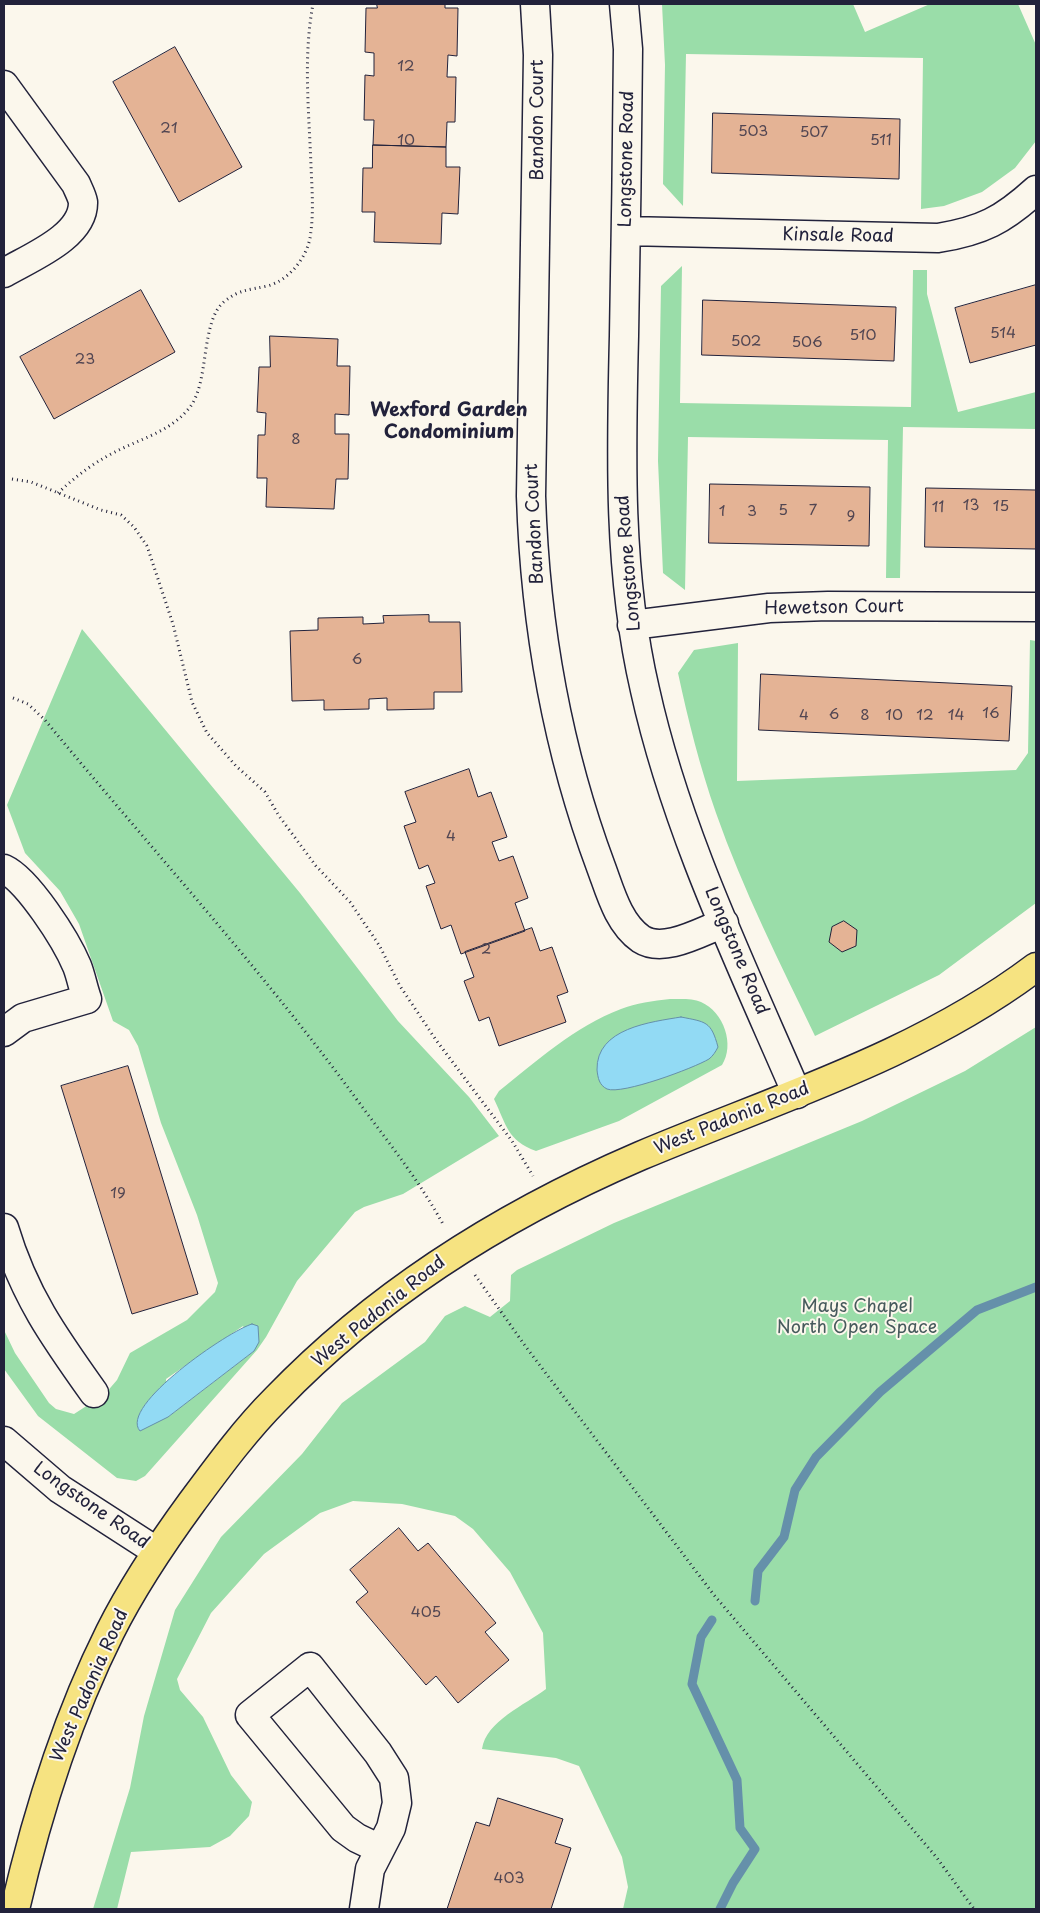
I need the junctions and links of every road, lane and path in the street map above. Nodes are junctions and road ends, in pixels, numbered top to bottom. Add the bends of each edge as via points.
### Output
1 (313, 4) edge
2 (535, 4) edge
3 (624, 4) edge
4 (4, 85) edge
5 (1036, 190) edge
6 (626, 232) junction
7 (4, 273) edge
8 (12, 479) dead end
9 (58, 493) junction
10 (1036, 608) edge
11 (632, 626) junction
12 (13, 698) dead end
13 (4, 869) edge
14 (724, 923) junction
15 (1036, 967) edge
16 (4, 1032) edge
17 (797, 1094) junction
18 (547, 1200) junction
19 (4, 1228) edge
20 (457, 1250) junction
21 (8, 1259) edge
22 (94, 1393) dead end
23 (4, 1441) edge
24 (156, 1551) junction
25 (380, 1849) junction
26 (16, 1909) edge
27 (364, 1909) edge
28 (974, 1909) edge

1 - 9 path via 308,35 307,88 313,218 309,241 300,261 285,278 268,286 244,289 223,302 213,320 198,390 190,407 154,435 113,452 81,471
2 - 14 street, Bandon Court via 538,55 532,540 552,694 568,766 588,832 615,903 628,927 642,940 659,944 678,941
3 - 6 street, Longstone Road via 628,50
4 - 7 street via 76,184 83,202 73,228 63,238
5 - 6 street, Kinsale Road via 990,225 938,238
6 - 11 street, Longstone Road via 621,442 625,554
8 - 9 path via 32,482
9 - 18 path via 121,515 134,526 147,546 174,624 192,702 207,733 265,792 316,866 350,902 436,1040 512,1141
10 - 11 street, Hewetson Court via 769,608
11 - 14 street, Longstone Road via 658,744
12 - 20 path via 28,704 45,720 309,1037 425,1192
13 - 16 street via 15,874 31,893 68,947 87,999 23,1018
14 - 17 street, Longstone Road
15 - 17 main road, West Padonia Road via 964,1015 888,1055
17 - 18 main road, West Padonia Road via 638,1157
18 - 20 main road, West Padonia Road
19 - 21 street
20 - 24 main road, West Padonia Road via 364,1319 274,1400 215,1470
20 - 28 path via 526,1347 714,1595 937,1858
21 - 22 street via 48,1328
23 - 24 street, Longstone Road via 60,1489
24 - 26 main road, West Padonia Road via 110,1632 64,1738 32,1834
25 - 25 street via 391,1828 398,1803 394,1778 310,1667 250,1715 343,1828
25 - 27 street via 370,1869

